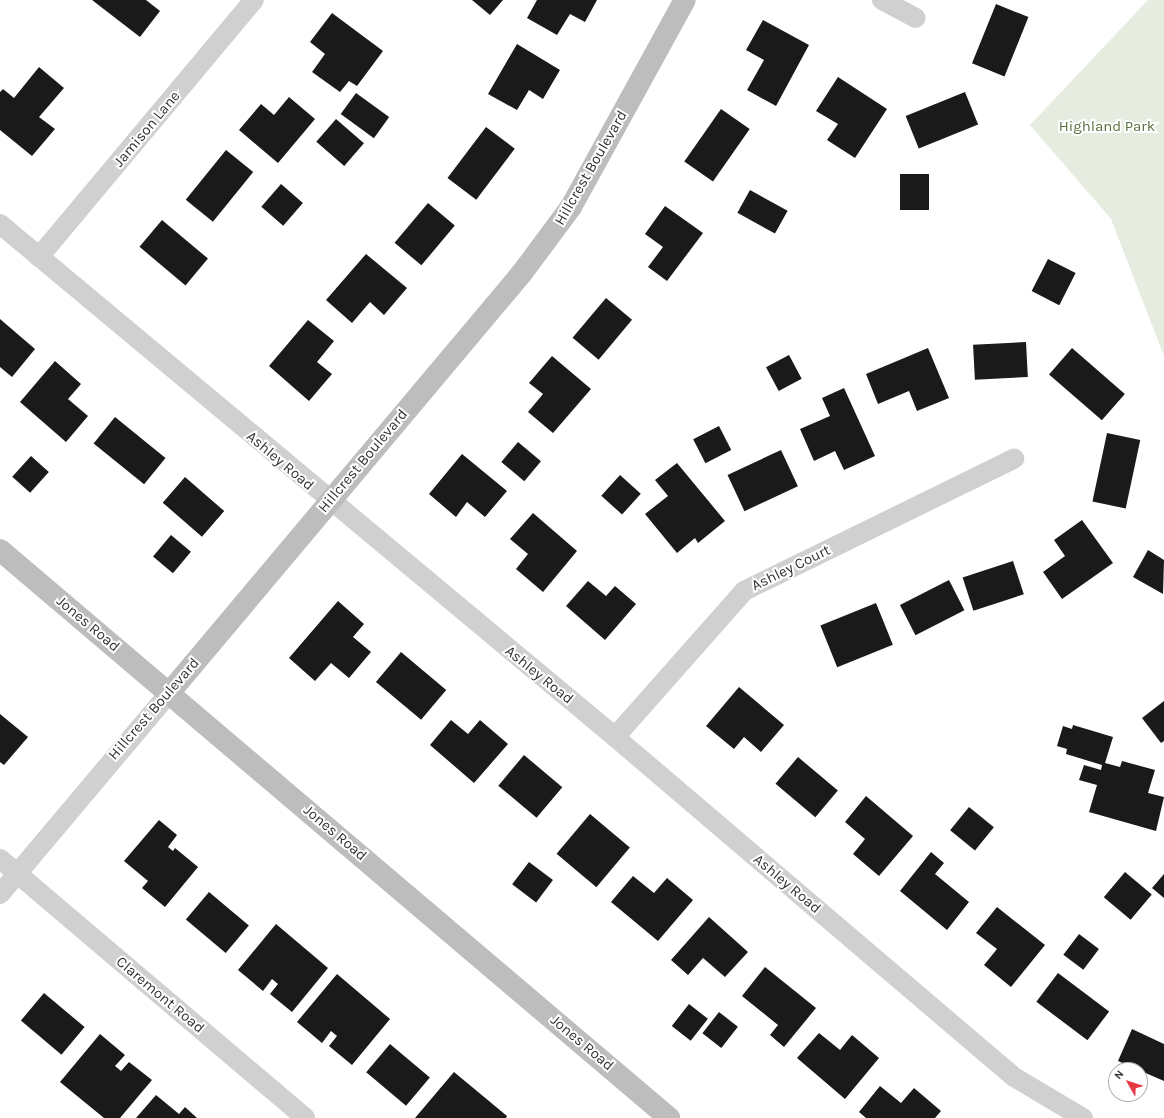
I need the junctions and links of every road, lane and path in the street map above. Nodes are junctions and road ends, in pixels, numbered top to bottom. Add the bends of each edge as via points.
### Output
1 (254, 0) edge
2 (685, 0) edge
3 (882, 0) edge
4 (916, 18) dead end
5 (0, 224) edge
6 (39, 257) junction
7 (1014, 459) dead end
8 (328, 501) junction
9 (0, 550) edge
10 (170, 692) junction
11 (615, 737) junction
12 (0, 859) edge
13 (16, 873) junction
14 (0, 894) edge
15 (304, 1118) edge
16 (669, 1118) edge
17 (1084, 1118) edge

1 - 6 street, Jamison Lane
2 - 8 street, Hillcrest Boulevard via 572,207 522,273
3 - 4 street
5 - 6 street, Ashley Road
6 - 8 street, Ashley Road
7 - 11 street, Ashley Court via 744,591
8 - 10 street, Hillcrest Boulevard
8 - 11 street, Ashley Road
9 - 10 street, Jones Road
10 - 13 street, Hillcrest Boulevard
10 - 16 street, Jones Road
11 - 17 street, Ashley Road via 1014,1078
12 - 13 street, Claremont Road
13 - 14 street, Hillcrest Boulevard
13 - 15 street, Claremont Road

